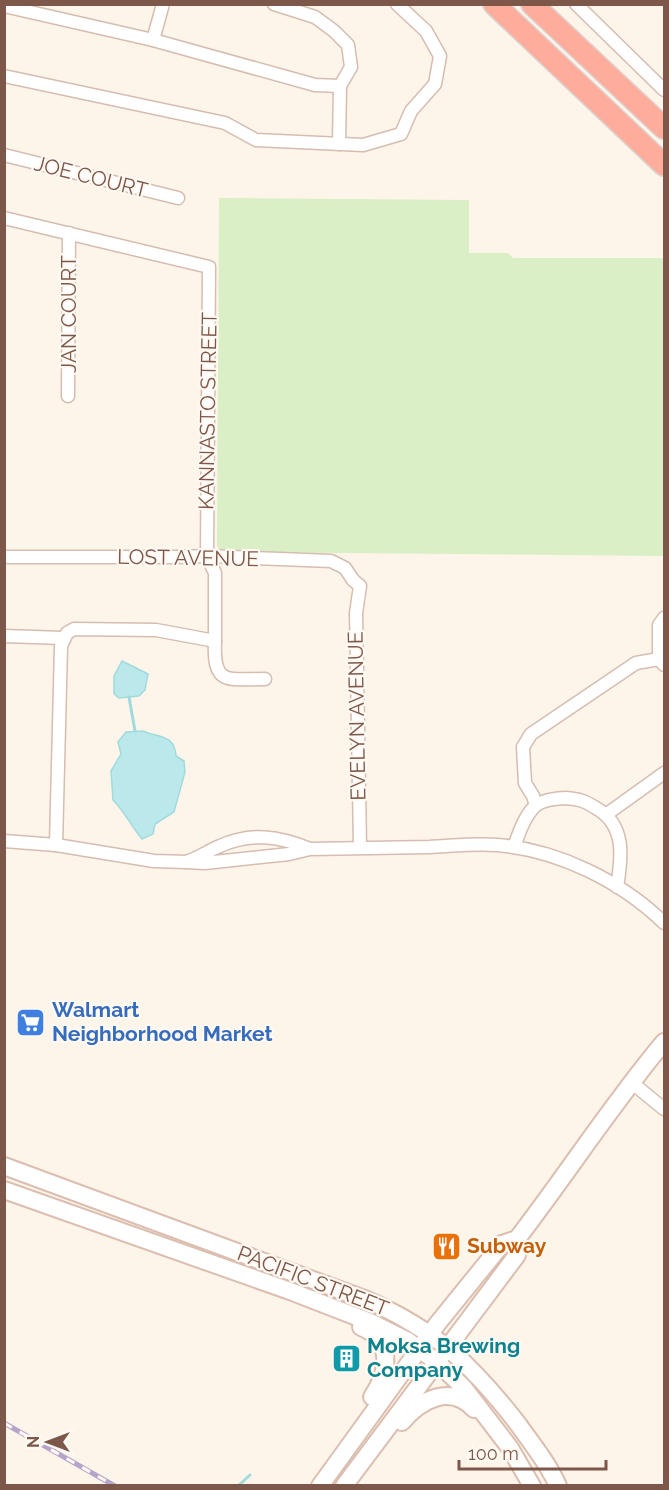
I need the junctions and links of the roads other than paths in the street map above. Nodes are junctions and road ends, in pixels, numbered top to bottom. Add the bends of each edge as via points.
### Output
1 (163, 4) edge
2 (274, 4) edge
3 (320, 4) edge
4 (397, 4) edge
5 (494, 4) edge
6 (532, 4) edge
7 (576, 4) edge
8 (4, 6) edge
9 (315, 17) junction
10 (153, 40) junction
11 (4, 76) edge
12 (662, 82) edge
13 (340, 86) junction
14 (664, 128) edge
15 (339, 144) junction
16 (4, 155) edge
17 (664, 165) edge
18 (178, 198) dead end
19 (4, 218) edge
20 (69, 233) junction
21 (69, 396) dead end
22 (207, 556) junction
23 (4, 557) edge
24 (360, 586) joint
25 (664, 618) edge
26 (4, 636) edge
27 (63, 638) junction
28 (215, 640) junction
29 (663, 659) edge
30 (265, 679) dead end
31 (664, 773) edge
32 (536, 805) junction
33 (607, 814) junction
34 (4, 841) edge
35 (56, 845) junction
36 (360, 847) junction
37 (514, 847) junction
38 (310, 849) junction
39 (186, 862) junction
40 (617, 886) junction
41 (664, 923) edge
42 (664, 1042) edge
43 (631, 1082) junction
44 (664, 1109) edge
45 (4, 1166) edge
46 (4, 1190) edge
47 (124, 1231) junction
48 (202, 1238) junction
49 (517, 1239) junction
50 (308, 1298) junction
51 (430, 1334) junction
52 (447, 1348) junction
53 (419, 1349) junction
54 (437, 1362) junction
55 (492, 1423) junction
56 (360, 1428) junction
57 (376, 1442) junction
58 (320, 1485) edge
59 (344, 1485) edge
60 (532, 1485) edge
61 (558, 1485) edge

1 - 10 street
2 - 9 street
3 - 9 street
4 - 15 street via 426,31 440,56 435,84 411,111 401,134 363,145
5 - 17 highway
6 - 14 highway
7 - 12 street
8 - 10 street
9 - 13 street via 348,45 351,67
10 - 13 street via 315,85
11 - 15 street via 225,123 256,140
13 - 15 street
16 - 18 street, JOE COURT
19 - 20 street
20 - 21 street, JAN COURT
20 - 22 street, KANNASTO STREET via 209,267
22 - 23 street, LOST AVENUE
22 - 24 street, LOST AVENUE via 331,561 345,568
22 - 28 street, KANNASTO STREET via 215,573
24 - 36 street, EVELYN AVENUE via 356,613
25 - 29 street via 659,625
26 - 27 street
27 - 28 street via 74,629 170,632
27 - 35 street
28 - 30 street, KANNASTO STREET via 214,661 222,676
29 - 32 street via 636,663 531,734 523,747 525,783
31 - 33 street
32 - 33 street via 558,798 581,799
32 - 37 street via 524,821
33 - 40 street via 621,846
34 - 35 street
35 - 39 street via 142,860
36 - 37 street
36 - 38 street
37 - 40 street via 570,863
38 - 39 street
38 - 39 street via 284,839 251,836
40 - 41 street
42 - 43 main road
43 - 44 street
43 - 49 main road
45 - 48 main road, PACIFIC STREET
46 - 47 main road, PACIFIC STREET
47 - 48 main road via 140,1227 184,1242
47 - 50 main road, PACIFIC STREET
48 - 51 main road, PACIFIC STREET via 368,1300
49 - 51 main road via 502,1244
49 - 52 main road via 517,1255
50 - 53 main road, PACIFIC STREET via 370,1322
50 - 56 main road via 320,1310 375,1334 383,1347 383,1378 364,1409
51 - 52 main road, PACIFIC STREET
51 - 53 main road
52 - 54 main road
52 - 61 main road, PACIFIC STREET via 493,1391
53 - 54 main road, PACIFIC STREET
53 - 56 main road
54 - 55 main road, PACIFIC STREET
54 - 57 main road
55 - 57 main road via 458,1397 432,1398 409,1414 395,1431
55 - 60 main road, PACIFIC STREET
56 - 58 main road
57 - 59 main road

